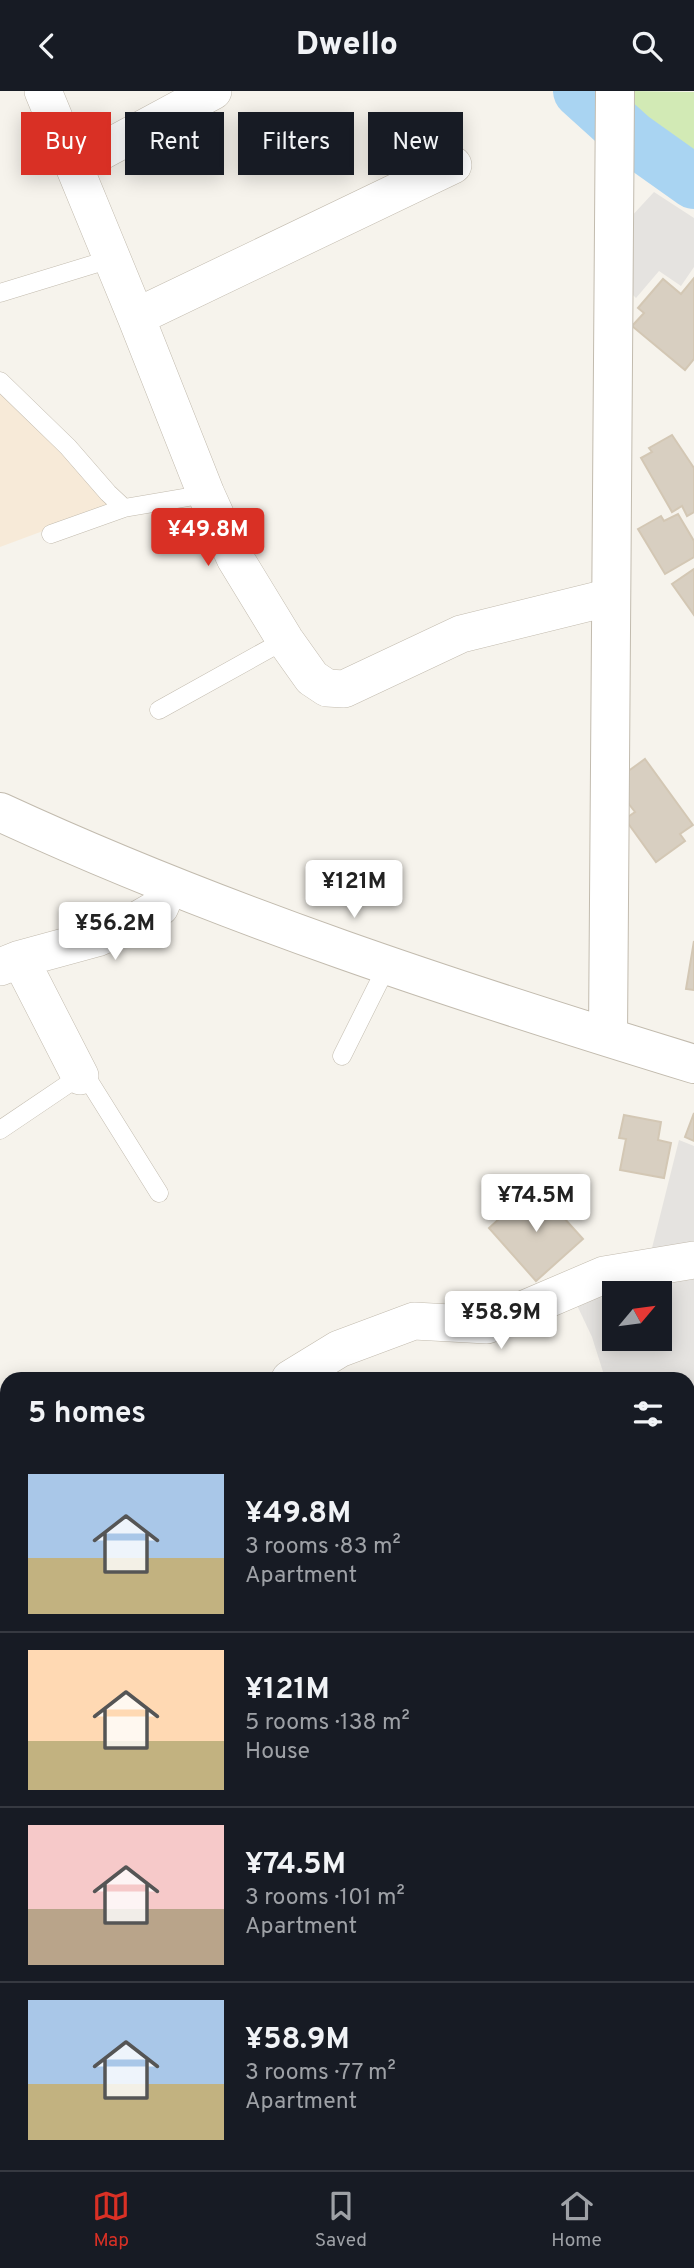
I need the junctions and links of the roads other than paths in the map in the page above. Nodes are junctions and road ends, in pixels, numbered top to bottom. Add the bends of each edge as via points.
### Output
1 (43, 91) edge
2 (213, 91) edge
3 (615, 91) edge
4 (52, 112) edge
5 (111, 146) edge
6 (78, 175) edge
7 (432, 175) edge
8 (111, 259) junction
9 (0, 293) edge
10 (136, 317) junction
11 (0, 381) edge
12 (206, 494) junction
13 (124, 507) junction
14 (51, 534) dead end
15 (611, 597) junction
16 (285, 640) junction
17 (159, 710) dead end
18 (0, 812) edge
19 (169, 885) junction
20 (10, 963) edge
21 (388, 964) junction
22 (608, 1037) junction
23 (342, 1056) dead end
24 (694, 1064) edge
25 (80, 1076) junction
26 (0, 1130) edge
27 (159, 1193) dead end
28 (694, 1260) edge
29 (301, 1372) edge

1 - 4 street
2 - 5 street
3 - 15 street
6 - 8 street
7 - 10 street
8 - 9 lane
8 - 10 street
10 - 12 street
11 - 13 lane
12 - 13 lane
12 - 16 street via 235,558
13 - 14 lane
15 - 16 street via 461,635 344,689 327,688 312,678
15 - 22 street
16 - 17 lane
18 - 19 street
19 - 20 street via 160,907 134,922
19 - 21 street
20 - 25 street
21 - 22 street
21 - 23 lane
22 - 24 street
25 - 26 lane
25 - 27 lane via 89,1081
28 - 29 street via 604,1275 487,1325 414,1321 339,1349

